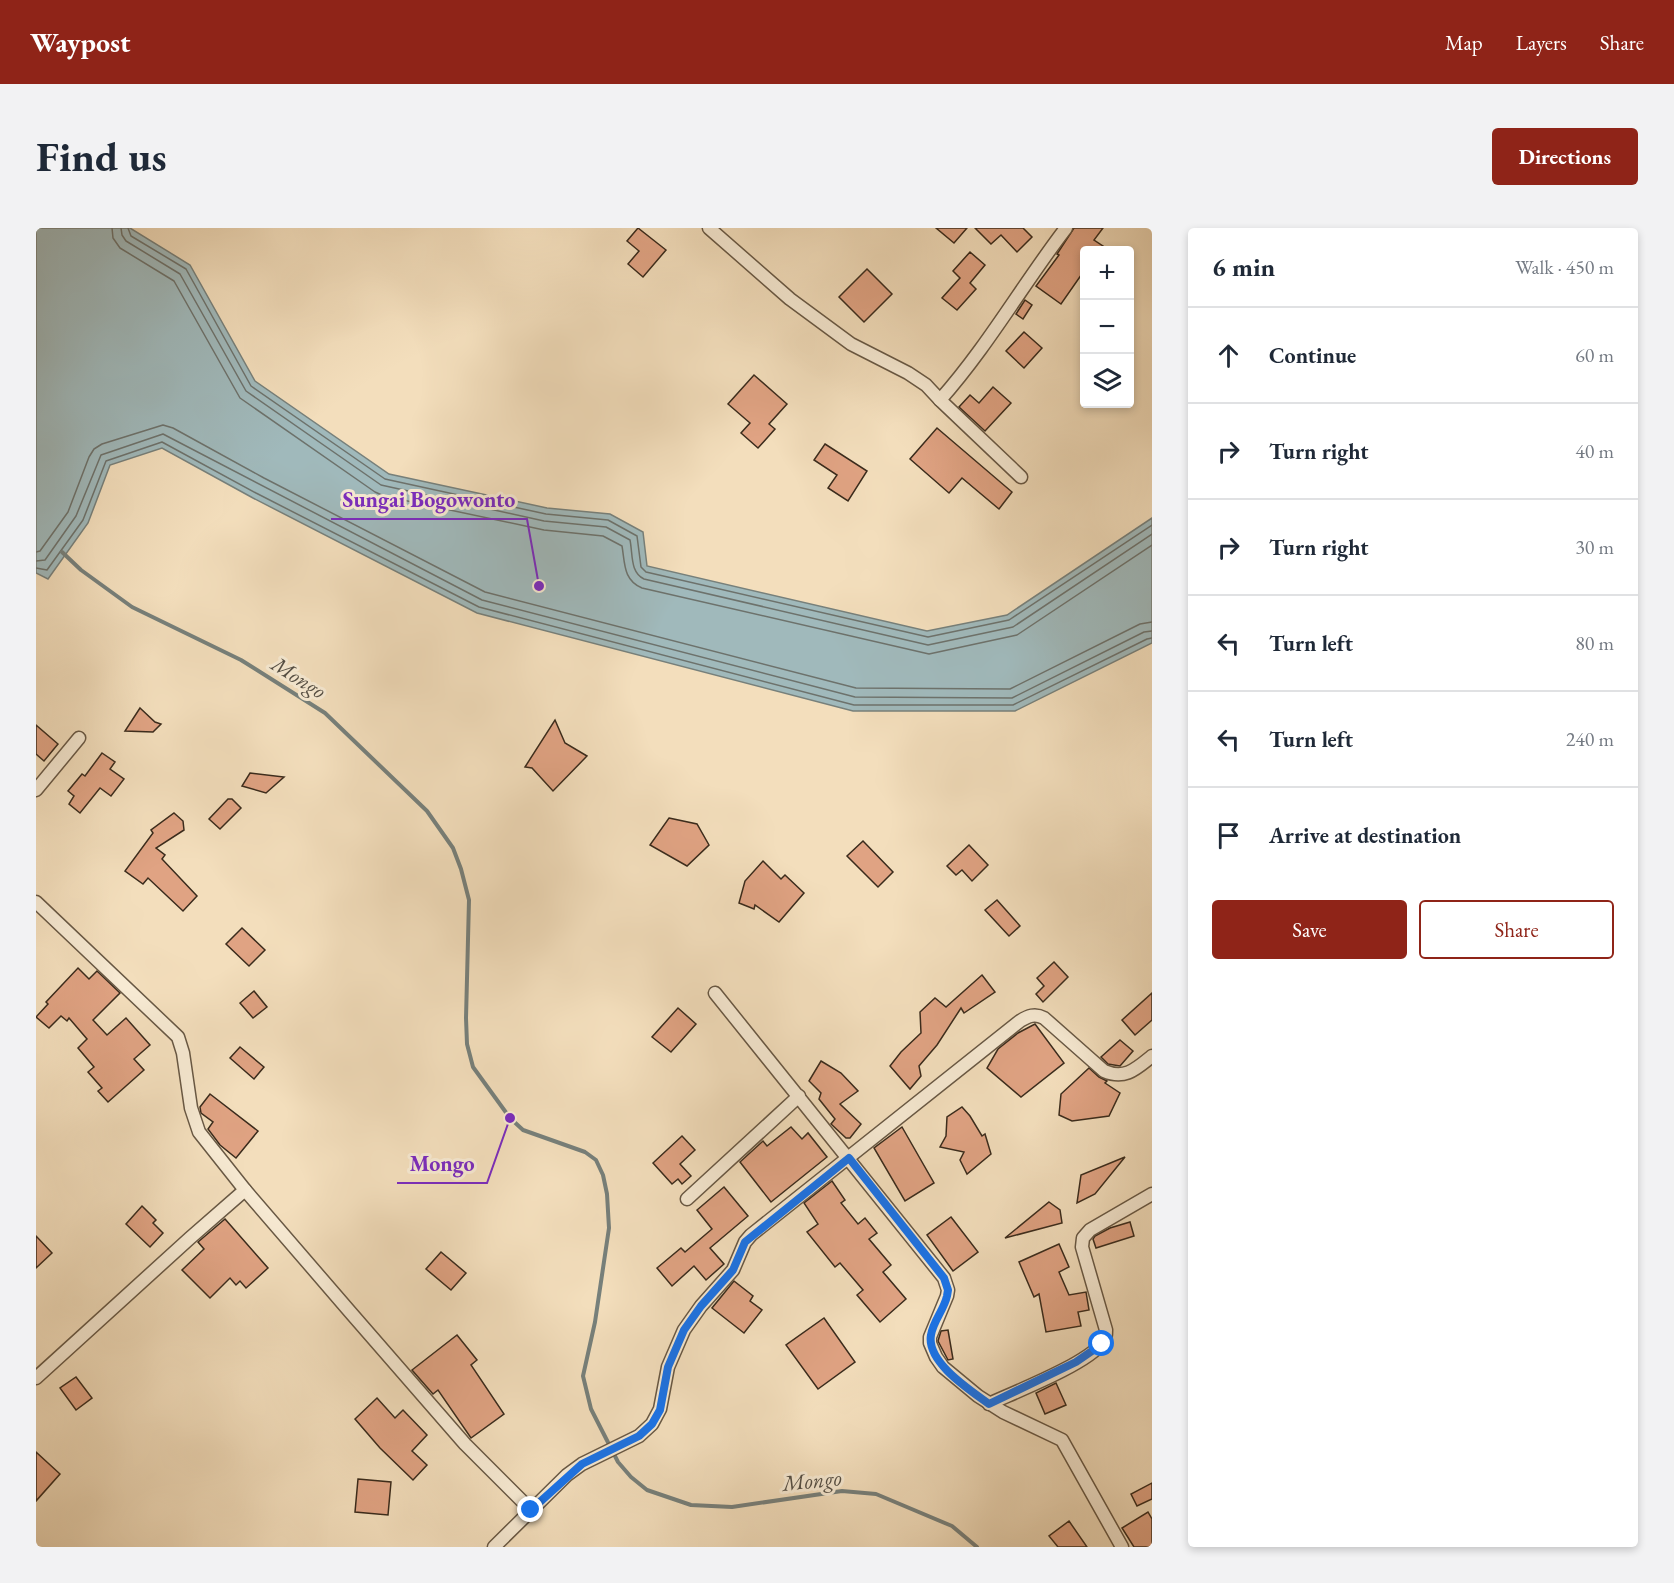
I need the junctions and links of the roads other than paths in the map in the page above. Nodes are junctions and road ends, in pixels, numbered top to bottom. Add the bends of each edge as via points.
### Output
1 (709, 228) edge
2 (1064, 229) edge
3 (940, 400) junction
4 (1021, 477) dead end
5 (79, 738) dead end
6 (36, 790) edge
7 (36, 902) edge
8 (715, 993) dead end
9 (1152, 1056) edge
10 (799, 1096) junction
11 (849, 1158) junction
12 (245, 1191) junction
13 (1152, 1194) edge
14 (687, 1199) dead end
15 (36, 1378) edge
16 (989, 1404) junction
17 (531, 1510) junction
18 (494, 1547) edge
19 (1122, 1547) edge

1 - 3 street via 790,299 851,344 926,385
2 - 3 street via 990,338
3 - 4 street
5 - 6 street
7 - 12 street via 178,1037 195,1123
8 - 10 street
9 - 11 street via 1130,1073 1112,1074 1044,1018 1032,1015
10 - 11 street
10 - 14 street
11 - 16 street via 944,1278 947,1296 930,1344 936,1358
11 - 17 street via 745,1242 733,1270 684,1330 668,1367 660,1410 652,1424 639,1436 582,1464
12 - 15 street
12 - 17 street via 465,1444
13 - 16 street via 1089,1230 1083,1238 1082,1247 1106,1330 1102,1344 1076,1362
16 - 19 street via 1062,1440
17 - 18 street

